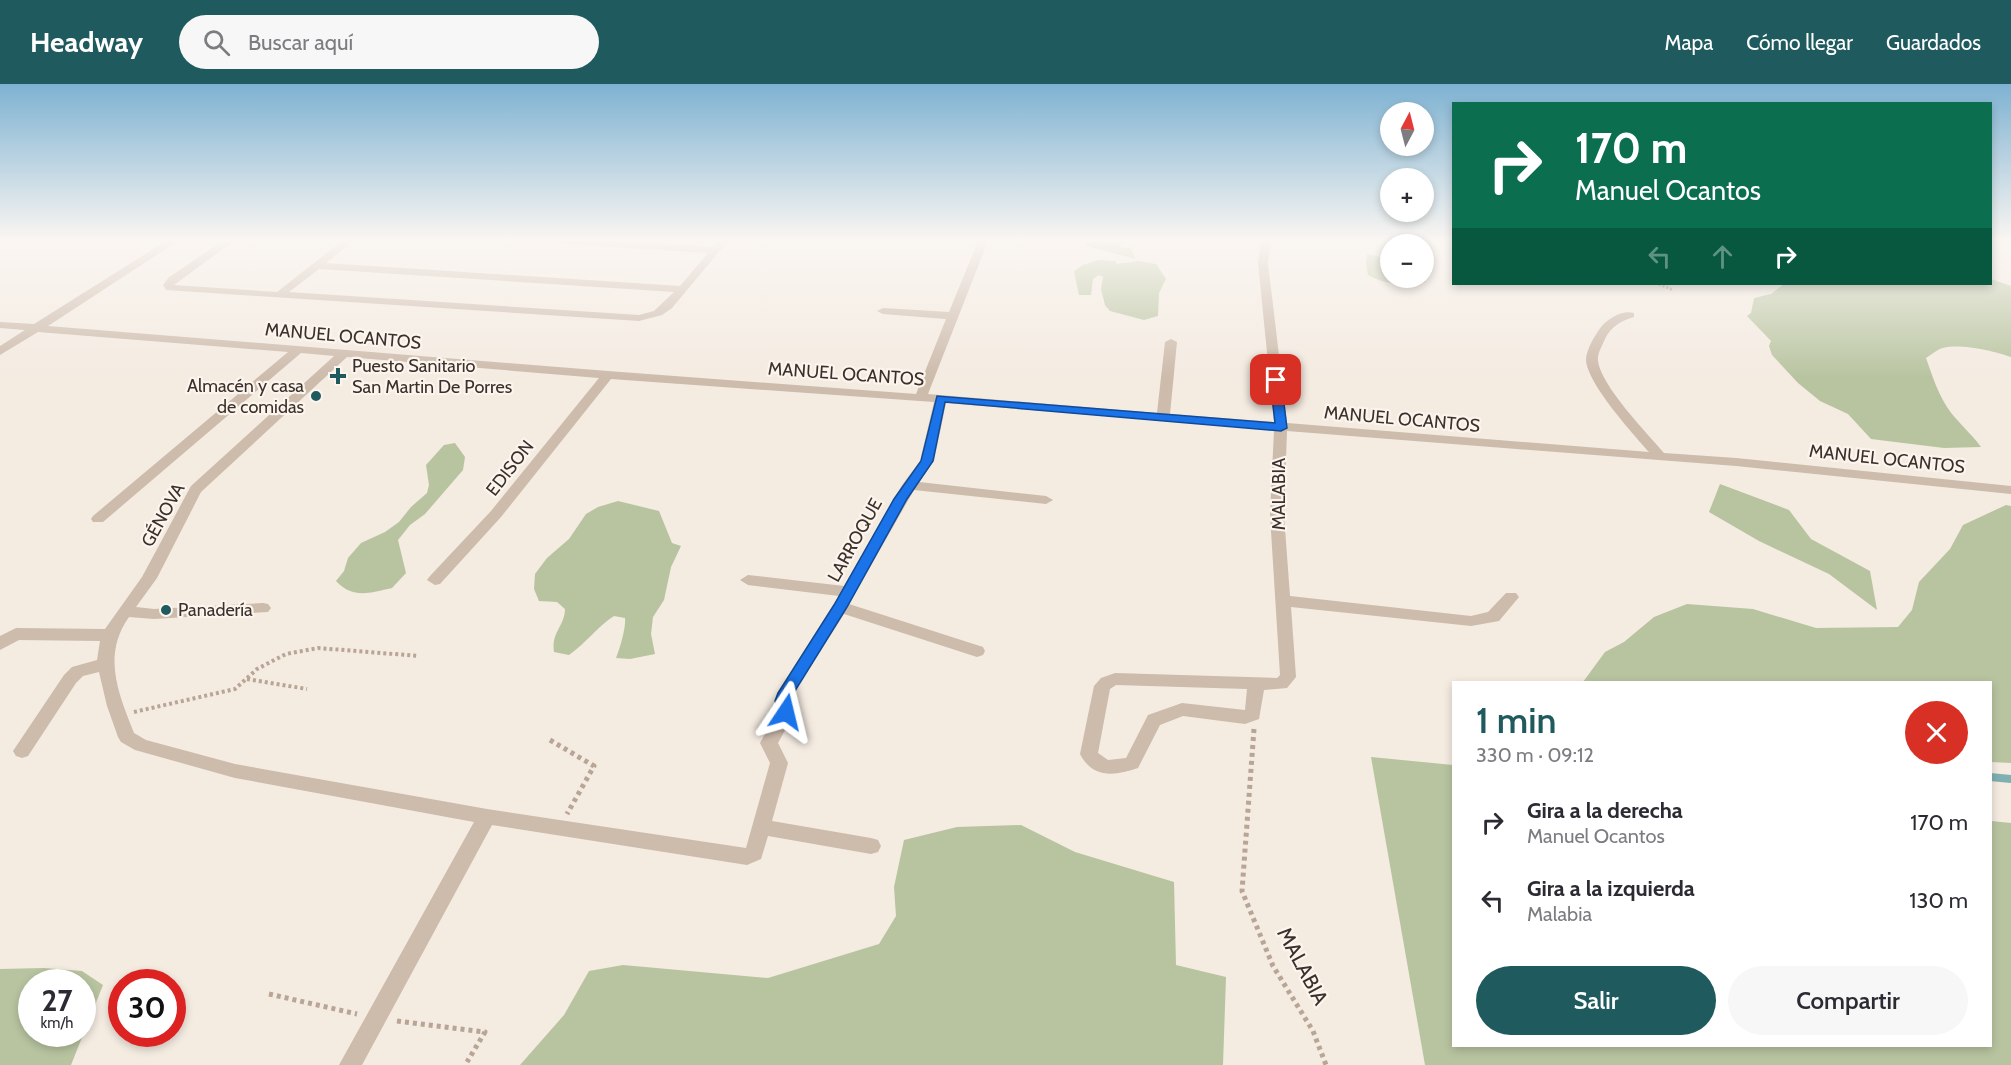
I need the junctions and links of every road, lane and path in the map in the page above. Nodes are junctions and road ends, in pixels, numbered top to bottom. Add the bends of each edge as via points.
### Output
1 (101, 287) edge
2 (169, 287) edge
3 (290, 287) edge
4 (648, 287) edge
5 (965, 287) edge
6 (1266, 287) edge
7 (1665, 287) edge
8 (683, 289) joint
9 (1673, 290) dead end
10 (278, 296) junction
11 (883, 311) dead end
12 (1630, 315) dead end
13 (953, 316) junction
14 (0, 325) edge
15 (36, 328) junction
16 (1171, 342) dead end
17 (298, 350) junction
18 (0, 351) edge
19 (343, 354) junction
20 (608, 375) junction
21 (921, 397) junction
22 (941, 399) junction
23 (1163, 417) junction
24 (1281, 428) junction
25 (1660, 457) junction
26 (909, 485) junction
27 (2011, 490) edge
28 (1046, 500) dead end
29 (98, 519) dead end
30 (435, 580) dead end
31 (748, 580) dead end
32 (848, 592) junction
33 (1511, 597) dead end
34 (1283, 601) junction
35 (840, 607) junction
36 (263, 608) dead end
37 (124, 611) junction
38 (110, 634) junction
39 (0, 644) edge
40 (976, 651) dead end
41 (419, 656) dead end
42 (106, 664) junction
43 (246, 679) junction
44 (1256, 684) junction
45 (307, 689) dead end
46 (1255, 709) junction
47 (118, 715) junction
48 (550, 740) dead end
49 (22, 751) dead end
50 (487, 817) junction
51 (559, 827) junction
52 (760, 827) junction
53 (872, 846) dead end
54 (350, 1065) edge
55 (1326, 1065) edge

1 - 15 street
2 - 10 street
3 - 10 street
4 - 8 street
5 - 13 street
6 - 24 street, MALABIA
7 - 9 path
8 - 10 street via 658,313 639,318
11 - 13 street
12 - 25 street via 1607,326 1592,361 1620,409
13 - 21 street
14 - 15 street, MANUEL OCANTOS
15 - 17 street, MANUEL OCANTOS
15 - 18 street
16 - 23 street
17 - 19 street, MANUEL OCANTOS
17 - 29 street
19 - 20 street, MANUEL OCANTOS
19 - 37 street, GÉNOVA via 196,489 148,579
20 - 21 street, MANUEL OCANTOS
20 - 30 street, EDISON via 496,514
21 - 22 street, MANUEL OCANTOS
22 - 23 street, MANUEL OCANTOS
22 - 26 street, LARROQUE via 927,461
23 - 24 street, MANUEL OCANTOS
24 - 25 street, MANUEL OCANTOS
24 - 34 street, MALABIA via 1276,515
25 - 27 street, MANUEL OCANTOS
26 - 28 street
26 - 32 street, LARROQUE
31 - 32 street
32 - 35 street, LARROQUE
33 - 34 street via 1493,617 1471,621
34 - 44 street, MALABIA via 1288,677 1281,684
35 - 40 street
35 - 52 street, LARROQUE via 785,693 786,712 769,743 779,763
36 - 37 street via 154,614
37 - 38 street, GÉNOVA
38 - 39 street via 16,634
38 - 42 street
41 - 43 path via 318,648 286,654 256,669
42 - 47 street
42 - 49 street via 78,671 70,679
43 - 45 path
43 - 47 path via 236,689
44 - 46 street
44 - 46 street, MALABIA via 1107,681 1102,686 1089,754 1101,766 1117,769 1132,763 1154,720 1167,713 1182,709 1245,717
46 - 55 path, MALABIA via 1242,891 1273,966 1313,1031
47 - 50 street via 126,737 172,754 235,771
48 - 51 path via 594,766
50 - 51 street
50 - 54 street
51 - 52 street via 747,857 754,853
52 - 53 street

